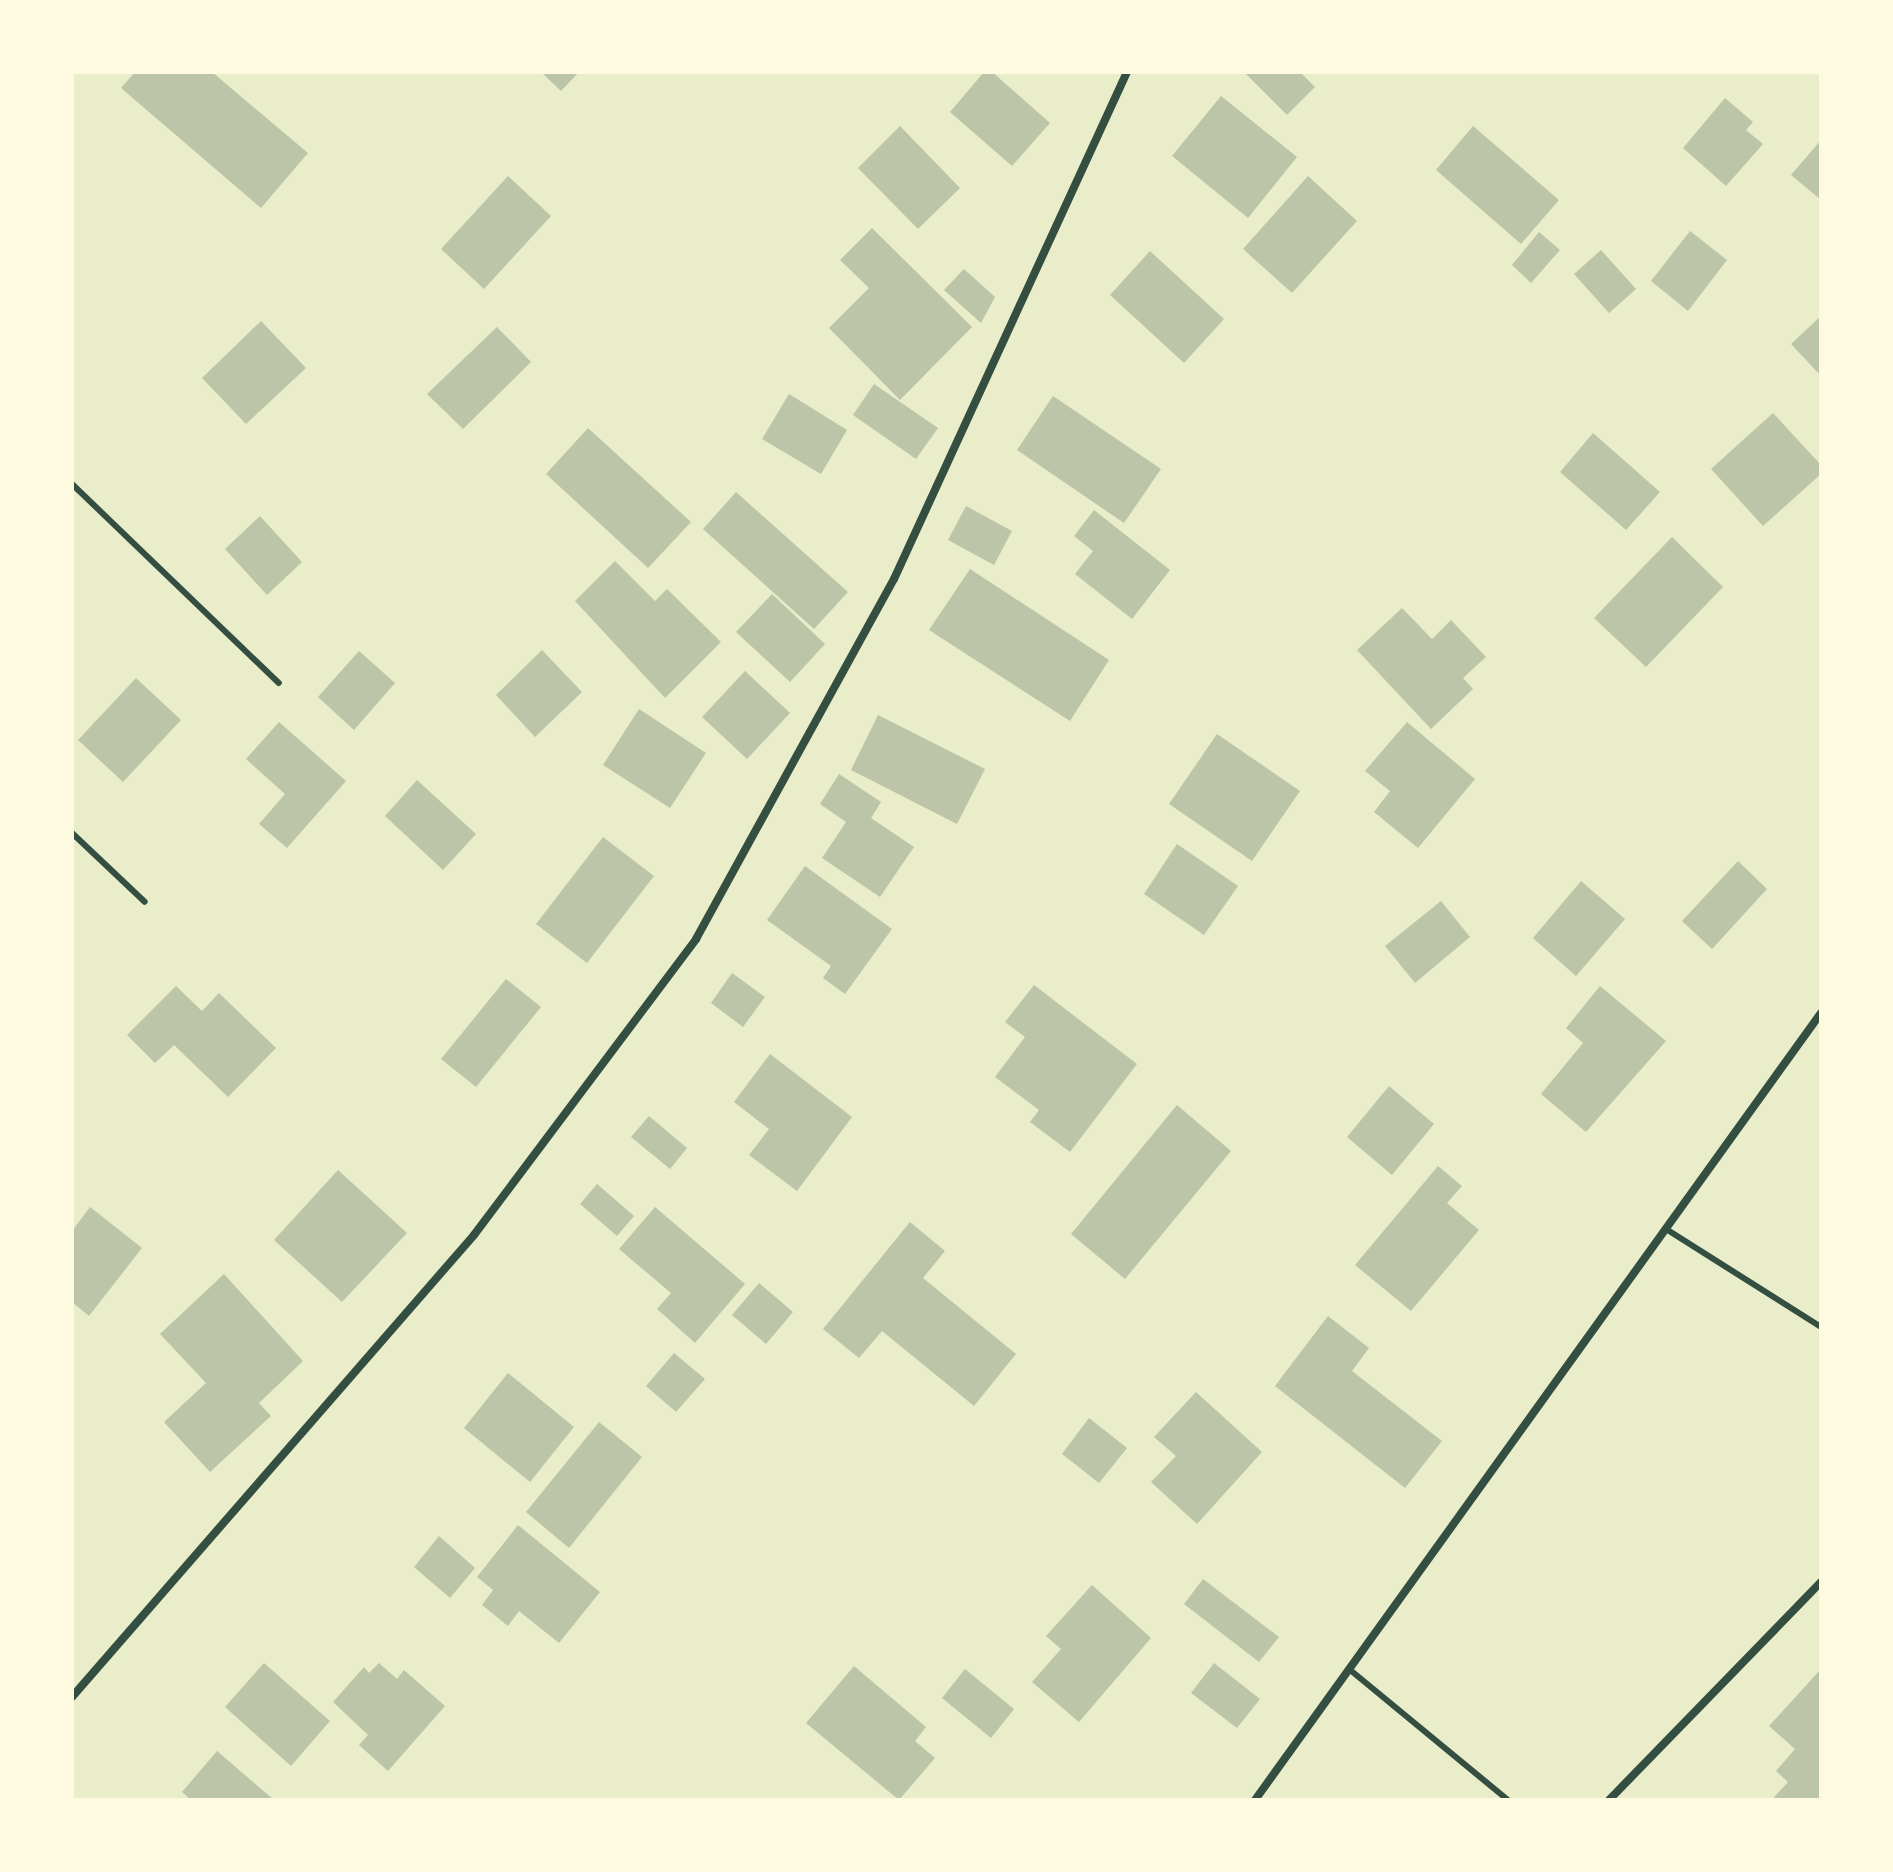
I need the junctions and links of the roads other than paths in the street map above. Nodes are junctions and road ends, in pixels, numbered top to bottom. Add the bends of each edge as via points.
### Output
1 (1127, 72) edge
2 (72, 484) edge
3 (279, 683) dead end
4 (72, 833) edge
5 (145, 902) dead end
6 (1821, 1013) edge
7 (1666, 1229) junction
8 (1821, 1327) edge
9 (1821, 1582) edge
10 (1349, 1669) junction
11 (72, 1697) edge
12 (1255, 1800) edge
13 (1508, 1800) edge
14 (1609, 1800) edge

1 - 11 street via 894,579 696,939 474,1235
2 - 3 lane
4 - 5 lane
6 - 7 street
7 - 8 lane
7 - 10 street
9 - 14 street
10 - 12 street
10 - 13 lane

